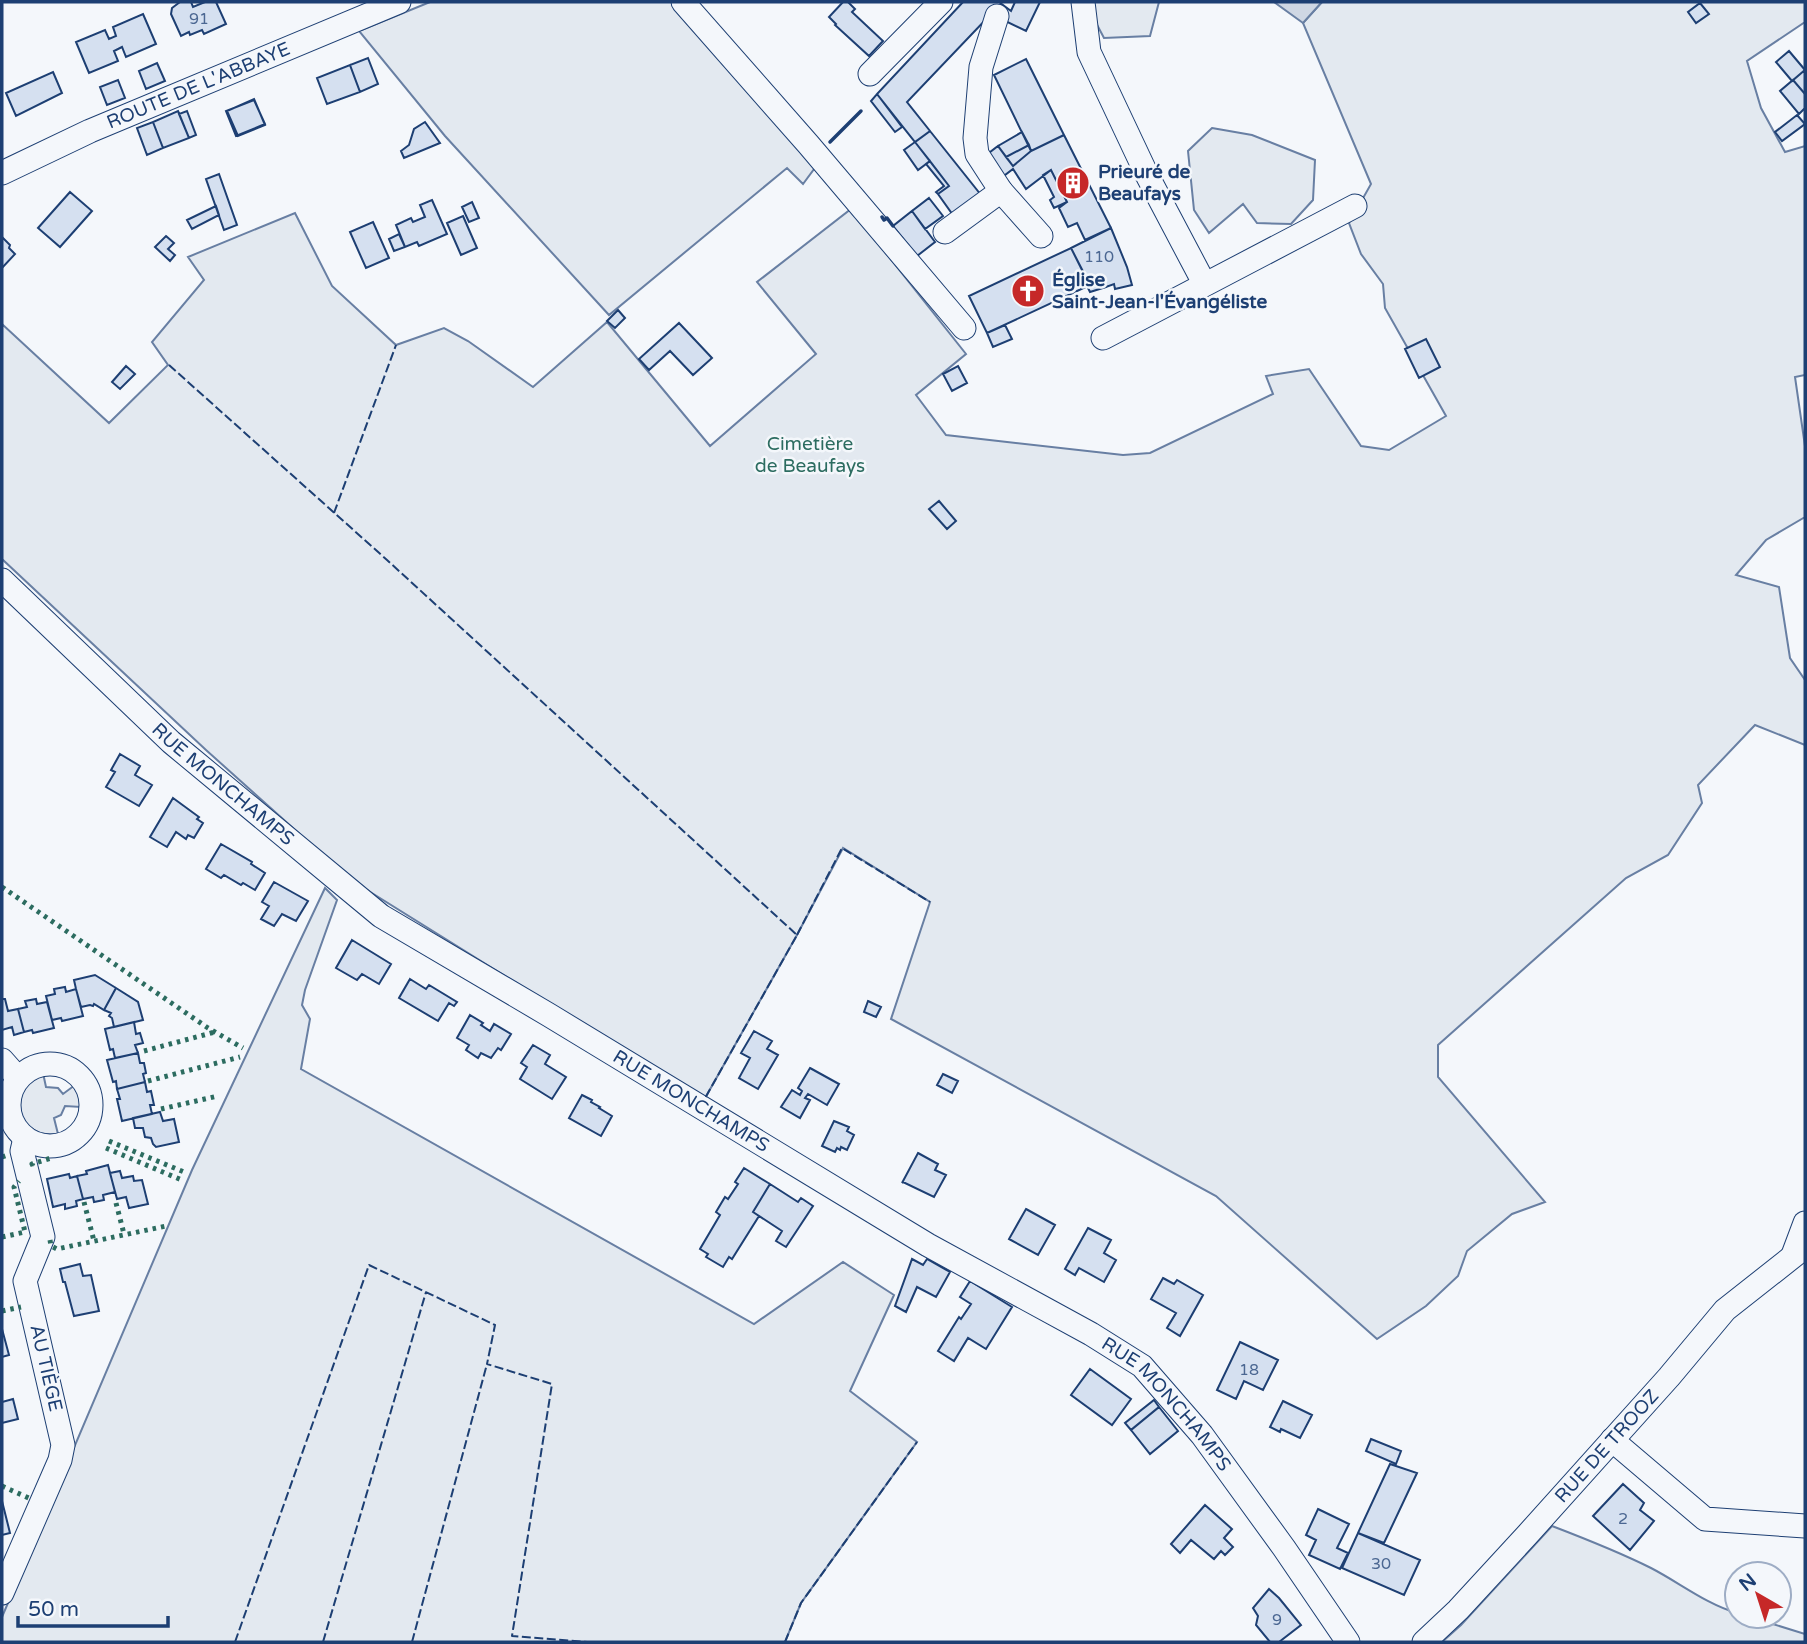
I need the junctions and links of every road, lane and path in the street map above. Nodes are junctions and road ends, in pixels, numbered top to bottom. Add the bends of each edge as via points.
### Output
1 (399, 2) edge
2 (683, 2) edge
3 (941, 2) edge
4 (1083, 2) edge
5 (1001, 7) edge
6 (870, 74) dead end
7 (2, 173) edge
8 (1002, 191) junction
9 (1355, 206) dead end
10 (944, 232) dead end
11 (1041, 236) dead end
12 (1204, 283) junction
13 (964, 328) dead end
14 (1102, 338) dead end
15 (2, 580) edge
16 (2, 1060) edge
17 (18, 1079) junction
18 (25, 1138) junction
19 (1805, 1223) edge
20 (1799, 1251) edge
21 (1612, 1440) junction
22 (1805, 1526) edge
23 (2, 1592) edge
24 (1348, 1642) edge
25 (1424, 1642) edge

1 - 7 street, ROUTE DE L'ABBAYE via 90,131
2 - 13 street
3 - 6 street
4 - 12 street via 1088,52
5 - 8 street via 981,67 975,138 977,154
8 - 10 street
8 - 11 street
9 - 12 street
12 - 14 street
15 - 24 street, RUE MONCHAMPS via 171,742 381,916 928,1245 1142,1366 1202,1435
16 - 17 street
17 - 18 street, AU TIÈGE via 10,1093 9,1110 14,1126
17 - 18 street via 33,1067 52,1063 70,1069 85,1082 91,1100 89,1119 78,1135 62,1144 43,1146
18 - 23 street, AU TIÈGE via 22,1151 43,1237 26,1280 63,1445
19 - 20 street
20 - 21 street, RUE DE TROOZ via 1725,1310
21 - 22 street via 1705,1519
21 - 25 street, RUE DE TROOZ

